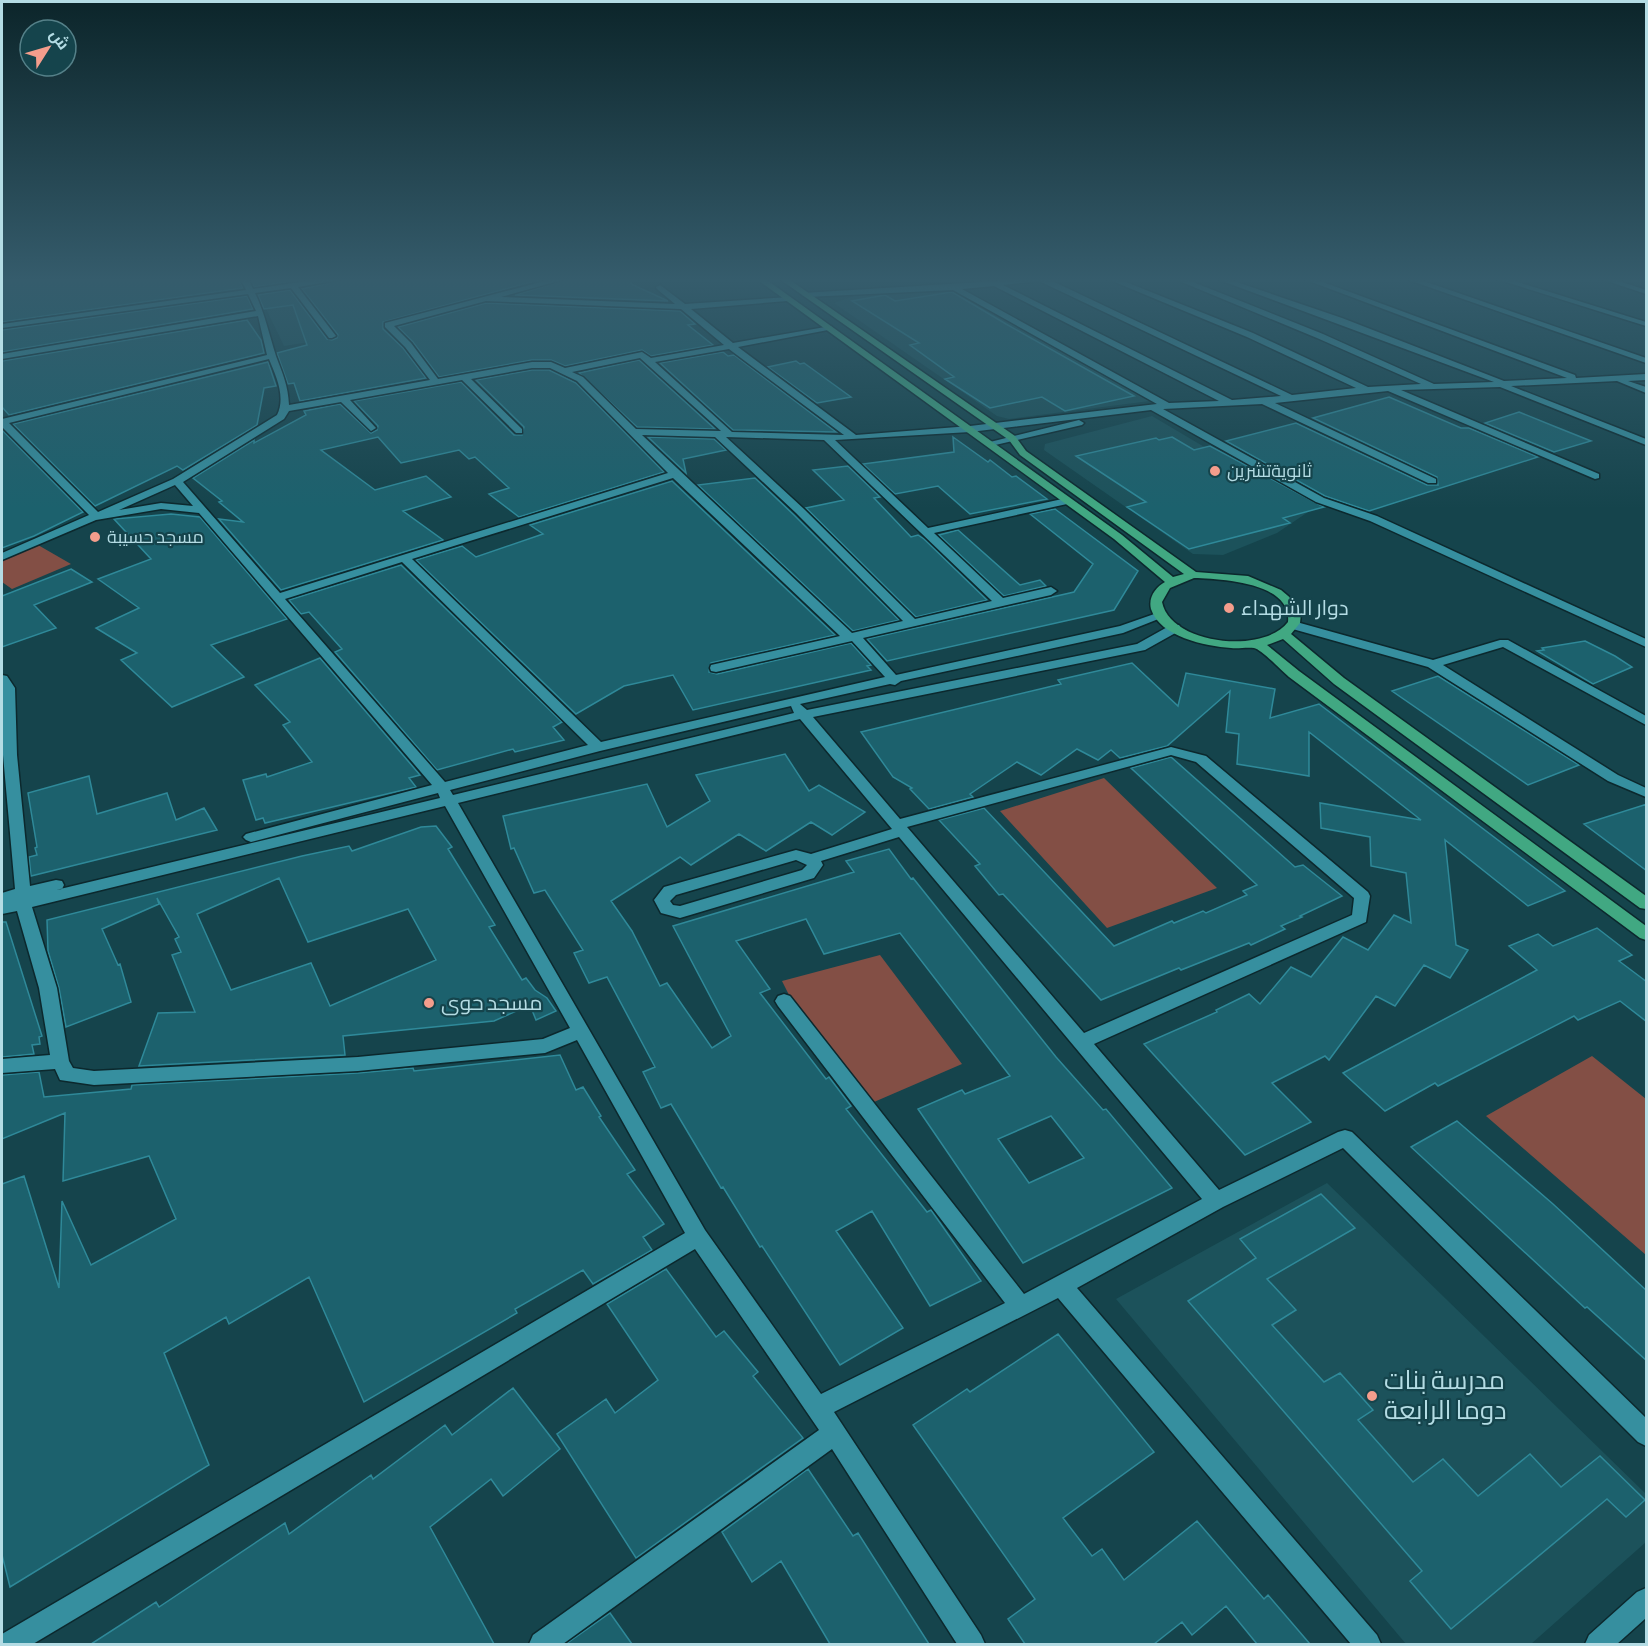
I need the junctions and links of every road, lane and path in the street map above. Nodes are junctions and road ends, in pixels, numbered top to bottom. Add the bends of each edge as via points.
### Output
1 (415, 355) edge
2 (681, 355) edge
3 (744, 355) edge
4 (866, 355) edge
5 (892, 355) edge
6 (1074, 355) edge
7 (1137, 355) edge
8 (1200, 355) edge
9 (1293, 355) edge
10 (1362, 355) edge
11 (1428, 355) edge
12 (1511, 355) edge
13 (1629, 355) edge
14 (272, 356) joint
15 (649, 361) junction
16 (1647, 361) edge
17 (564, 371) junction
18 (464, 377) junction
19 (1647, 377) edge
20 (1616, 379) junction
21 (1579, 380) junction
22 (436, 382) junction
23 (1503, 384) junction
24 (1434, 387) junction
25 (1386, 388) junction
26 (1367, 390) junction
27 (1647, 390) edge
28 (1290, 398) junction
29 (344, 399) junction
30 (1263, 401) junction
31 (1231, 403) junction
32 (1152, 407) junction
33 (1168, 407) junction
34 (285, 409) junction
35 (1107, 412) junction
36 (2, 422) edge
37 (995, 426) junction
38 (370, 428) dead end
39 (970, 429) junction
40 (519, 431) dead end
41 (633, 432) junction
42 (724, 435) junction
43 (854, 438) junction
44 (1012, 438) junction
45 (828, 439) junction
46 (1647, 442) edge
47 (991, 444) junction
48 (675, 474) junction
49 (1595, 476) dead end
50 (177, 481) junction
51 (1432, 481) dead end
52 (1067, 501) junction
53 (202, 510) junction
54 (97, 517) junction
55 (925, 532) junction
56 (2, 557) edge
57 (405, 559) junction
58 (1193, 575) junction
59 (1171, 581) junction
60 (1051, 591) dead end
61 (279, 597) junction
62 (1001, 603) junction
63 (1160, 616) junction
64 (913, 624) junction
65 (1175, 628) junction
66 (1289, 630) junction
67 (853, 638) junction
68 (1647, 643) edge
69 (1259, 644) junction
70 (1433, 664) junction
71 (716, 668) dead end
72 (2, 679) edge
73 (895, 681) junction
74 (798, 708) junction
75 (1647, 721) edge
76 (598, 747) junction
77 (442, 788) junction
78 (1647, 793) edge
79 (450, 801) junction
80 (898, 828) junction
81 (811, 859) junction
82 (2, 898) edge
83 (23, 898) junction
84 (1647, 904) edge
85 (2, 909) edge
86 (1647, 934) edge
87 (784, 1001) dead end
88 (580, 1031) junction
89 (1082, 1042) junction
90 (60, 1061) junction
91 (2, 1066) edge
92 (1216, 1201) junction
93 (698, 1236) junction
94 (1061, 1286) junction
95 (1020, 1306) junction
96 (817, 1408) junction
97 (835, 1433) junction
98 (1647, 1434) edge
99 (1647, 1601) edge
100 (2, 1638) edge
101 (3, 1644) edge
102 (9, 1644) edge
103 (542, 1644) edge
104 (972, 1644) edge
105 (1368, 1644) edge
106 (1598, 1644) edge

1 - 22 street
2 - 15 street
3 - 43 street
4 - 39 main road
5 - 37 main road
6 - 33 street
7 - 31 street
8 - 28 street
9 - 26 street
10 - 24 street
11 - 23 street
12 - 21 street
13 - 16 street
14 - 34 street via 284,385
14 - 36 street
15 - 17 street via 642,355
15 - 42 street
17 - 18 street via 551,365 532,365
17 - 41 street via 580,379
18 - 22 street
18 - 40 street
19 - 20 street
20 - 21 street
20 - 27 street
21 - 23 street
22 - 29 street
23 - 24 street
23 - 46 street
24 - 25 street
25 - 26 street
25 - 49 street
26 - 28 street
28 - 30 street
29 - 34 street
29 - 38 street
30 - 31 street
30 - 51 street
31 - 33 street
32 - 33 street
32 - 35 street
32 - 68 street via 1320,500 1373,518
34 - 50 street via 281,417
35 - 37 street
35 - 44 street
36 - 54 street
37 - 39 street
37 - 44 main road
39 - 43 street
39 - 47 main road
41 - 42 street
41 - 48 street
42 - 45 street
42 - 64 street
43 - 45 street
44 - 47 street
44 - 58 main road via 1023,453
45 - 55 street
47 - 52 main road
48 - 57 street
48 - 67 street
50 - 53 street
50 - 54 street
52 - 55 street
52 - 59 main road
53 - 54 street via 161,506
53 - 61 street
54 - 56 street
55 - 62 street
57 - 61 street
57 - 76 street
58 - 59 main road
58 - 66 main road via 1219,575 1260,584 1277,593 1294,614
59 - 63 main road via 1155,596
60 - 62 street
61 - 77 street
62 - 64 street
63 - 65 main road
63 - 73 street via 1123,630
64 - 67 street
65 - 69 main road via 1205,641
65 - 74 street via 1141,647
66 - 69 main road
66 - 70 street
66 - 84 main road via 1339,681
67 - 71 street
67 - 73 street
69 - 86 main road via 1294,674
70 - 75 street via 1504,643
70 - 78 street via 1613,778
72 - 83 street via 8,688
73 - 74 street
74 - 76 street
74 - 79 street
74 - 80 street
76 - 77 street
77 - 79 street
77 - 83 street
79 - 83 street
79 - 88 street
80 - 81 street
80 - 89 street
80 - 89 street via 1171,751 1201,759 1362,896 1360,918
81 - 81 street via 796,855 670,891 662,900 667,909 680,912 808,874 815,865
82 - 83 street
83 - 85 street
83 - 90 street via 48,988
87 - 95 street
88 - 90 street via 544,1046 358,1064 94,1077 67,1075
88 - 93 street
89 - 92 street
90 - 91 street
92 - 94 street
92 - 98 street via 1345,1138
93 - 96 street
93 - 102 street
94 - 95 street
94 - 105 street
95 - 96 street
96 - 97 street
97 - 103 street
97 - 104 street
99 - 106 street
100 - 101 street

